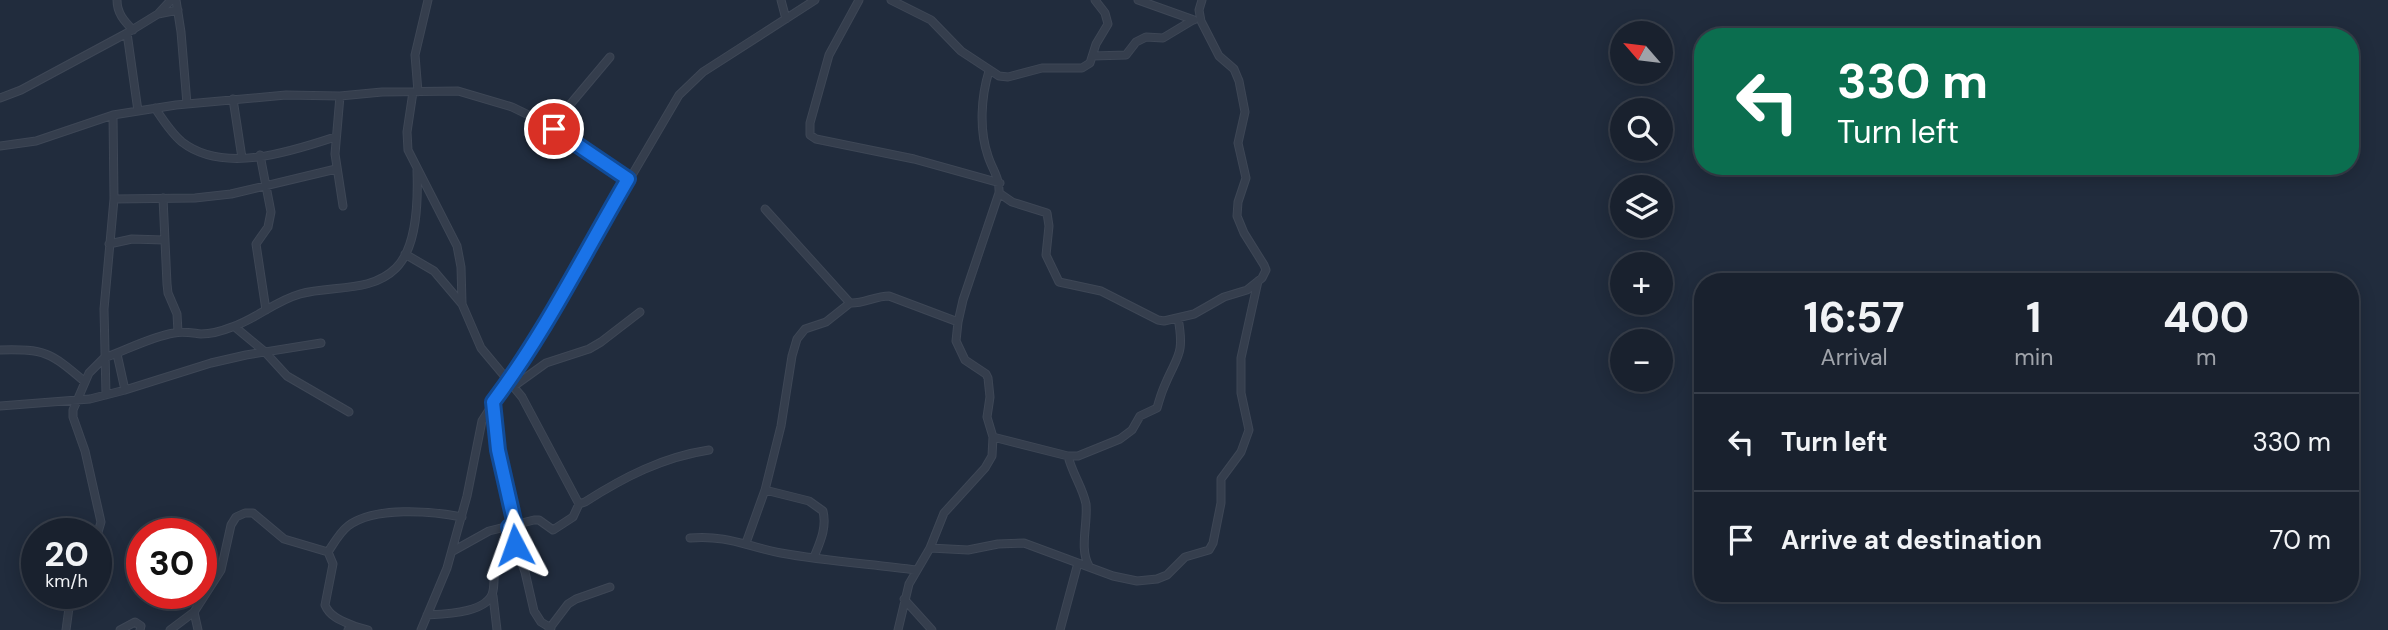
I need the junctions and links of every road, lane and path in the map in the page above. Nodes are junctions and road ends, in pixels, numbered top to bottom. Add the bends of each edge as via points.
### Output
1 (117, 0) edge
2 (174, 0) edge
3 (428, 0) edge
4 (780, 0) edge
5 (815, 0) edge
6 (859, 0) edge
7 (891, 0) edge
8 (1095, 0) edge
9 (1138, 0) edge
10 (1202, 0) edge
11 (178, 10) junction
12 (158, 14) junction
13 (786, 19) junction
14 (1197, 20) junction
15 (130, 32) junction
16 (1093, 56) junction
17 (610, 57) dead end
18 (989, 71) junction
19 (415, 92) junction
20 (340, 96) junction
21 (0, 98) edge
22 (233, 99) junction
23 (187, 104) junction
24 (155, 108) junction
25 (138, 111) junction
26 (113, 116) junction
27 (554, 129) junction
28 (335, 137) junction
29 (0, 146) edge
30 (260, 155) junction
31 (242, 158) junction
32 (336, 169) junction
33 (417, 170) junction
34 (628, 179) junction
35 (1000, 183) junction
36 (267, 187) junction
37 (999, 193) junction
38 (163, 198) junction
39 (114, 199) junction
40 (343, 206) dead end
41 (765, 209) dead end
42 (164, 240) junction
43 (109, 244) junction
44 (405, 254) junction
45 (1258, 281) junction
46 (850, 303) junction
47 (462, 304) junction
48 (266, 310) junction
49 (640, 312) dead end
50 (1178, 318) junction
51 (958, 322) junction
52 (235, 327) junction
53 (178, 332) junction
54 (321, 343) dead end
55 (0, 350) edge
56 (265, 352) junction
57 (117, 354) junction
58 (104, 358) junction
59 (84, 381) junction
60 (512, 383) junction
61 (125, 390) junction
62 (106, 395) junction
63 (75, 402) junction
64 (493, 402) junction
65 (0, 406) edge
66 (349, 412) dead end
67 (993, 437) junction
68 (709, 450) dead end
69 (1068, 456) junction
70 (765, 491) junction
71 (579, 503) junction
72 (462, 517) junction
73 (99, 518) edge
74 (512, 526) junction
75 (690, 538) dead end
76 (746, 543) junction
77 (515, 545) junction
78 (930, 548) junction
79 (452, 551) junction
80 (328, 552) junction
81 (814, 557) junction
82 (1078, 563) junction
83 (1090, 567) junction
84 (916, 570) junction
85 (610, 587) dead end
86 (493, 594) junction
87 (904, 599) junction
88 (70, 609) edge
89 (194, 612) junction
90 (427, 615) junction
91 (351, 628) edge
92 (550, 629) edge
93 (68, 630) edge
94 (120, 630) edge
95 (140, 630) edge
96 (170, 630) edge
97 (198, 630) edge
98 (368, 630) edge
99 (421, 630) edge
100 (498, 630) edge
101 (898, 630) edge
102 (932, 630) edge
103 (1060, 630) edge

1 - 15 street
2 - 11 street
2 - 12 street
3 - 19 street via 415,55
4 - 13 street
5 - 13 street
6 - 35 street via 829,55 810,135
7 - 18 street via 931,20
8 - 16 street via 1108,24
9 - 14 street
10 - 14 street
11 - 12 street
11 - 23 street
12 - 15 street
13 - 34 street via 688,84
14 - 16 street via 1163,38 1146,37 1126,55
14 - 45 street via 1239,81 1245,112 1238,143 1246,178 1237,216 1264,265 1264,275
15 - 21 street
15 - 25 street
16 - 18 street via 1082,68 1042,68 1005,78
17 - 27 street
18 - 35 street via 983,119 988,158
19 - 20 street
19 - 27 street via 476,95 513,107
19 - 33 street via 407,143
20 - 22 street
20 - 28 street
22 - 23 street
22 - 31 street
23 - 24 street
24 - 25 street
24 - 31 street via 192,149 215,158
25 - 26 street
26 - 29 street via 36,141
26 - 39 street
27 - 34 street
28 - 30 street
28 - 32 street
30 - 31 street
30 - 36 street
32 - 36 street
32 - 40 street
33 - 44 street via 416,218
33 - 47 street via 457,246
34 - 60 street
35 - 37 street
36 - 38 street
36 - 48 street via 270,223 256,244
37 - 50 street via 1047,213 1046,255 1059,282 1101,291 1158,320
37 - 51 street
38 - 39 street
38 - 42 street
39 - 43 street
41 - 46 street
42 - 43 street
42 - 53 street via 168,293 177,314
43 - 58 street
44 - 47 street via 434,271
44 - 48 street via 398,266 373,282 301,293
45 - 50 street via 1241,293
45 - 83 street via 1241,358 1241,393 1249,430 1241,452 1221,479 1211,547 1185,557 1157,579 1137,581
46 - 51 street via 889,296
46 - 70 street via 826,322 805,329 797,339
47 - 60 street via 481,348
48 - 52 street
49 - 60 street via 589,349 546,363
50 - 69 street via 1180,356 1157,408 1140,416 1120,439
51 - 67 street via 956,341 965,360 988,378 987,417
52 - 53 street via 203,334
52 - 56 street
53 - 57 street
54 - 56 street
55 - 59 street via 50,354
56 - 61 street via 196,367
56 - 66 street via 287,376
57 - 58 street
57 - 61 street
58 - 59 street
58 - 62 street
59 - 63 street
60 - 64 street
60 - 71 street
61 - 62 street
62 - 63 street
63 - 65 street
63 - 73 street via 73,416
64 - 72 street via 482,421
64 - 74 street
67 - 69 street
67 - 78 street via 992,456 944,513
68 - 71 street via 645,468
69 - 83 street via 1085,499 1084,555
70 - 76 street
70 - 81 street via 809,501 823,512 824,532
71 - 74 street via 573,517 553,530 539,520
72 - 79 street
72 - 80 street via 416,512 360,520 348,526
74 - 77 street
74 - 79 street via 481,534
75 - 76 street
76 - 81 street
77 - 86 street via 496,562
77 - 92 street via 534,611
78 - 82 street via 968,550 1024,543
78 - 84 street
79 - 90 street
80 - 89 street via 284,539 253,513 236,517 221,570
80 - 91 street via 333,564 325,605
81 - 84 street
82 - 83 street
82 - 103 street
84 - 87 street
85 - 92 street via 576,599
86 - 90 street via 478,607
86 - 100 street
87 - 101 street
87 - 102 street
88 - 93 street
89 - 96 street
89 - 97 street
90 - 99 street
91 - 98 street
94 - 95 street via 135,622

